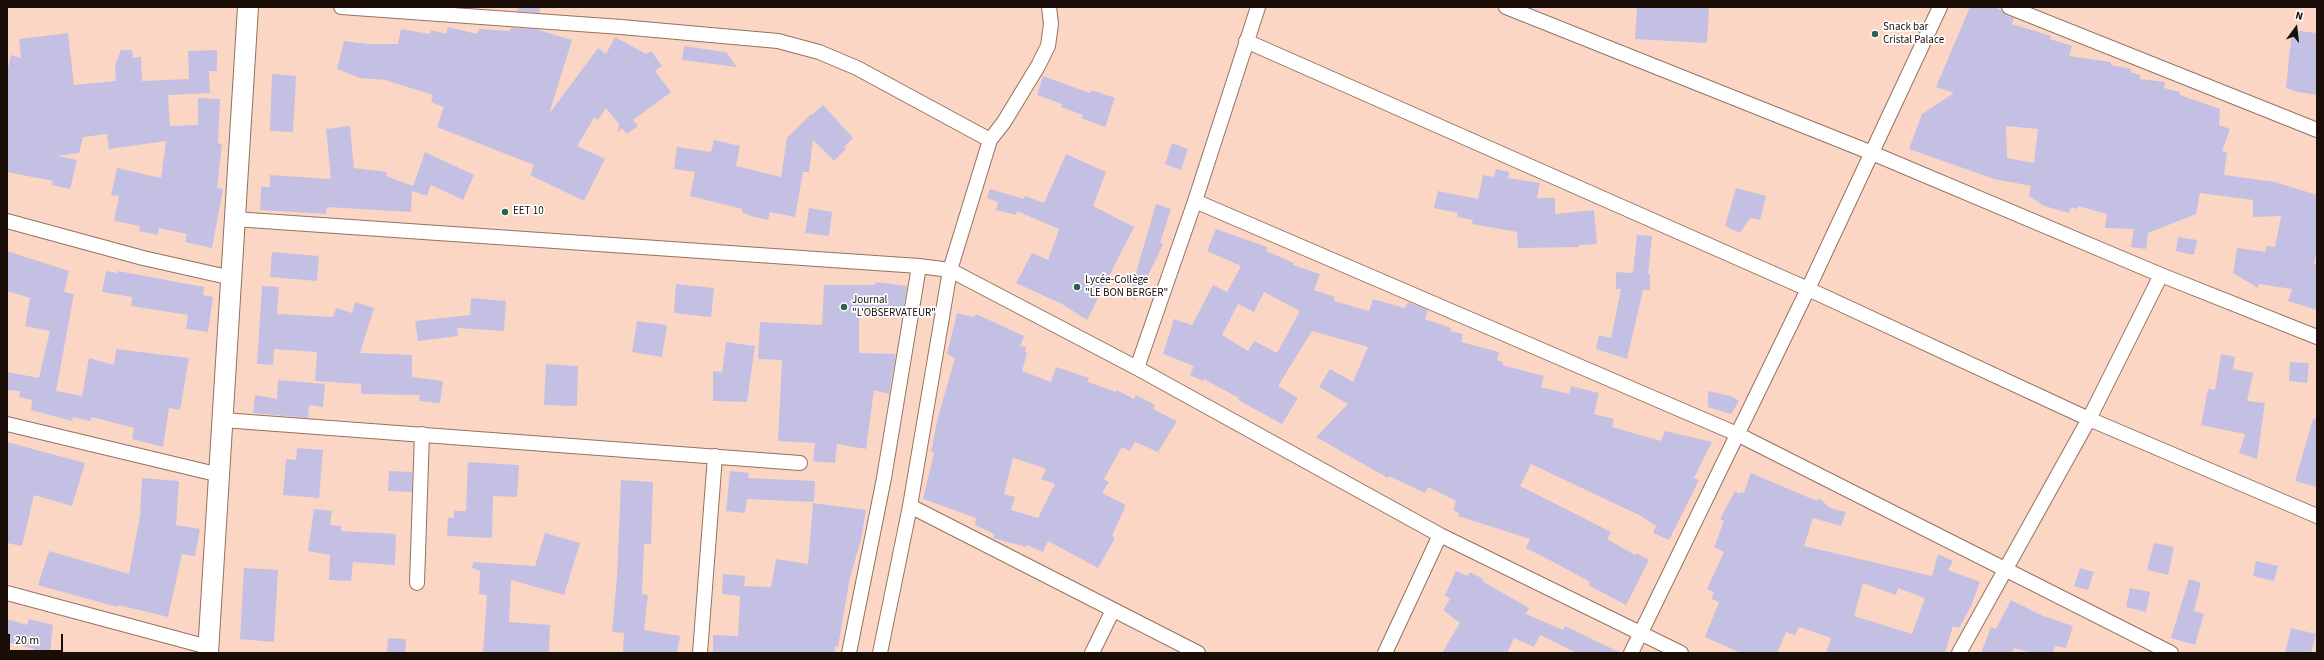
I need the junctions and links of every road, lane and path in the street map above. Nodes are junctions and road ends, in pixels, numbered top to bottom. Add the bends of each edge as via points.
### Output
1 (248, 7) edge
2 (341, 7) edge
3 (1049, 7) edge
4 (1258, 7) edge
5 (1506, 7) edge
6 (1940, 7) edge
7 (2009, 7) edge
8 (1246, 41) junction
9 (2317, 130) edge
10 (990, 140) junction
11 (1872, 153) junction
12 (1195, 201) junction
13 (234, 219) junction
14 (7, 221) edge
15 (919, 266) junction
16 (950, 270) junction
17 (2161, 275) junction
18 (232, 278) junction
19 (1808, 289) junction
20 (2317, 337) edge
21 (1137, 368) junction
22 (2089, 418) junction
23 (223, 420) junction
24 (7, 424) edge
25 (422, 434) junction
26 (1737, 434) junction
27 (715, 456) junction
28 (800, 463) dead end
29 (220, 475) junction
30 (910, 506) junction
31 (2317, 516) edge
32 (1440, 535) junction
33 (2004, 570) junction
34 (417, 583) dead end
35 (7, 593) edge
36 (1113, 610) junction
37 (1642, 633) junction
38 (208, 650) edge
39 (700, 653) edge
40 (849, 653) edge
41 (880, 653) edge
42 (1092, 653) edge
43 (1198, 653) edge
44 (1386, 653) edge
45 (1631, 653) edge
46 (1682, 653) edge
47 (1958, 653) edge
48 (2171, 653) edge

1 - 13 street
2 - 10 street via 778,41 819,52 857,68
3 - 10 street via 1051,24 1048,46 1004,122
4 - 8 street
5 - 11 street
6 - 11 street
7 - 9 street
8 - 12 street
8 - 19 street
10 - 16 street
11 - 17 street
11 - 19 street
12 - 21 street
12 - 26 street
13 - 15 street
13 - 18 street
14 - 18 street via 143,258
15 - 16 street
15 - 40 street via 884,478
16 - 21 street
16 - 30 street
17 - 20 street
17 - 22 street
18 - 23 street
19 - 22 street
19 - 26 street
21 - 32 street
22 - 31 street
22 - 33 street
23 - 25 street
23 - 29 street
24 - 29 street
25 - 27 street
25 - 34 street
26 - 33 street
26 - 37 street
27 - 28 street
27 - 39 street
29 - 38 street
30 - 36 street
30 - 41 street
32 - 37 street
32 - 44 street
33 - 47 street
33 - 48 street
35 - 38 street
36 - 42 street
36 - 43 street
37 - 45 street
37 - 46 street

